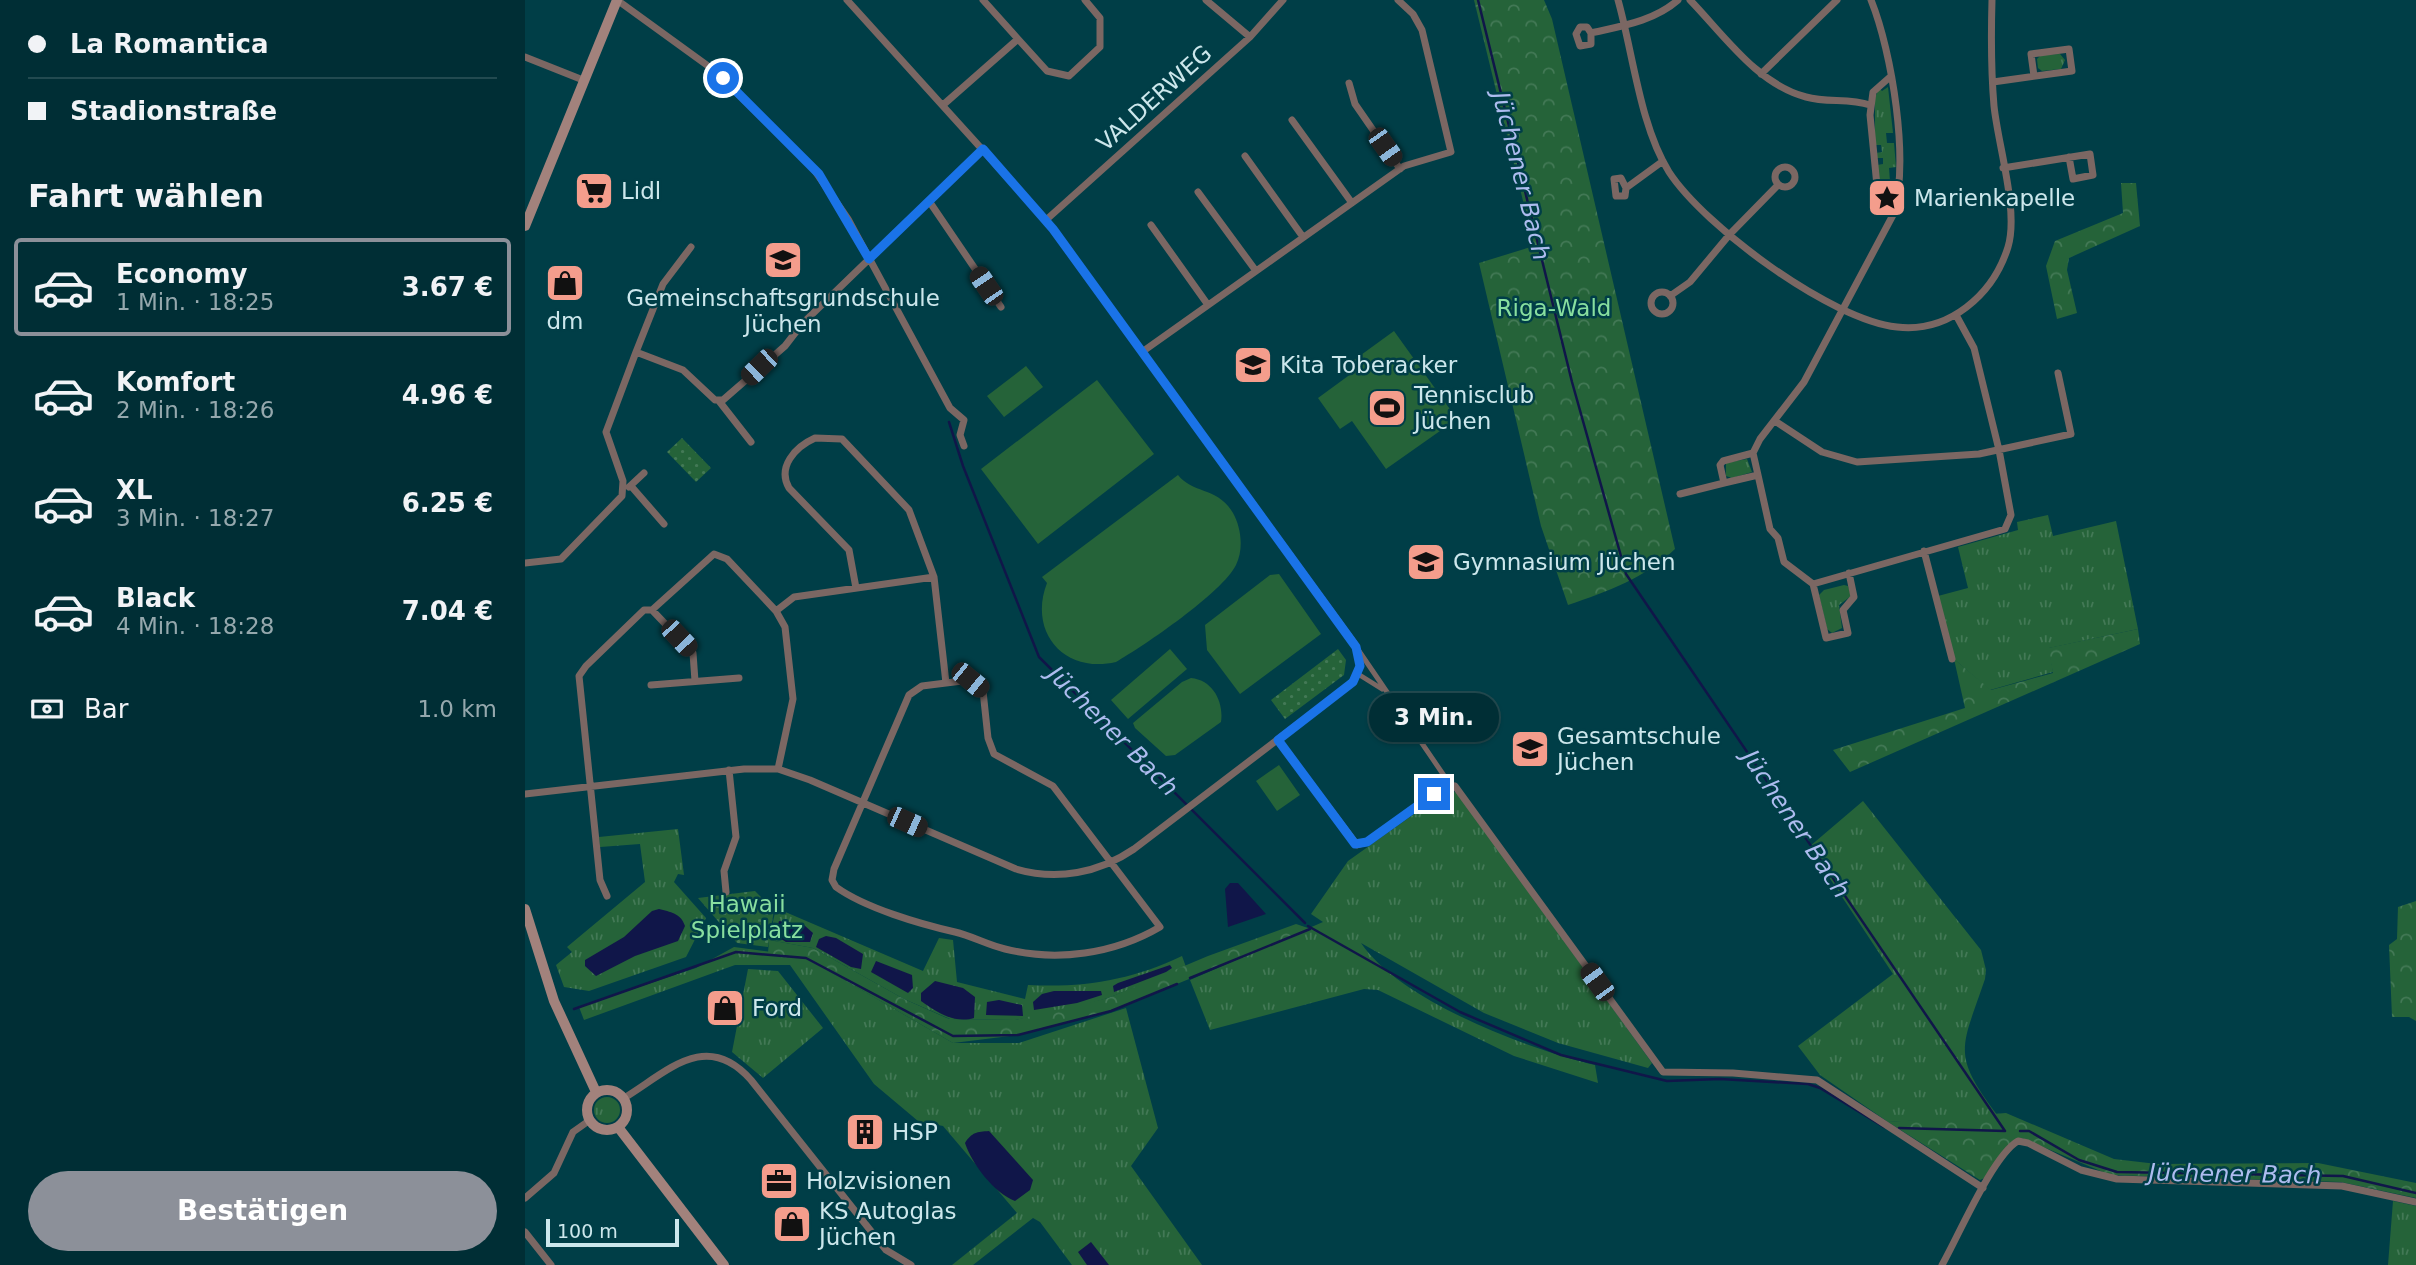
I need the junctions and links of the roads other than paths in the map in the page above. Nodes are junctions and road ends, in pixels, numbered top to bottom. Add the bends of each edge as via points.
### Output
1 (617, 0) edge
2 (847, 0) edge
3 (983, 0) edge
4 (1086, 0) edge
5 (1206, 0) edge
6 (1283, 0) edge
7 (1398, 0) edge
8 (1618, 0) edge
9 (1678, 0) edge
10 (1691, 0) edge
11 (1837, 0) edge
12 (1871, 0) edge
13 (1992, 0) edge
14 (1625, 25) junction
15 (1591, 33) dead end
16 (1250, 37) junction
17 (1018, 39) junction
18 (525, 57) edge
19 (1761, 74) junction
20 (2034, 76) junction
21 (1890, 77) junction
22 (583, 80) junction
23 (1993, 82) junction
24 (1349, 83) dead end
25 (943, 105) junction
26 (1870, 105) junction
27 (1292, 120) dead end
28 (983, 149) junction
29 (1245, 156) dead end
30 (2069, 157) dead end
31 (1663, 161) junction
32 (2003, 168) junction
33 (1400, 169) junction
34 (1778, 185) dead end
35 (1626, 188) dead end
36 (1198, 192) dead end
37 (929, 201) junction
38 (1352, 203) junction
39 (1893, 215) junction
40 (1046, 220) junction
41 (1151, 225) dead end
42 (525, 226) edge
43 (1730, 234) junction
44 (1304, 237) junction
45 (691, 247) dead end
46 (869, 259) junction
47 (1256, 271) junction
48 (1670, 296) dead end
49 (1208, 305) junction
50 (1000, 307) dead end
51 (1844, 309) junction
52 (1956, 315) junction
53 (636, 352) junction
54 (1142, 352) junction
55 (2058, 373) dead end
56 (719, 401) junction
57 (1775, 421) junction
58 (751, 442) dead end
59 (964, 446) dead end
60 (1999, 450) junction
61 (1753, 453) junction
62 (645, 474) dead end
63 (1758, 475) junction
64 (1724, 483) junction
65 (631, 486) junction
66 (624, 492) junction
67 (1680, 494) dead end
68 (664, 524) dead end
69 (1924, 551) junction
70 (525, 563) edge
71 (1849, 573) junction
72 (934, 577) junction
73 (1813, 584) junction
74 (856, 588) junction
75 (652, 610) junction
76 (776, 611) junction
77 (1358, 650) junction
78 (1952, 659) dead end
79 (1358, 674) junction
80 (739, 678) dead end
81 (695, 681) junction
82 (946, 683) junction
83 (651, 685) dead end
84 (1383, 689) junction
85 (1278, 740) junction
86 (778, 769) junction
87 (729, 770) junction
88 (1447, 785) junction
89 (589, 786) junction
90 (525, 794) edge
91 (862, 803) junction
92 (1111, 863) junction
93 (726, 892) dead end
94 (607, 896) dead end
95 (525, 909) edge
96 (596, 1092) junction
97 (624, 1098) junction
98 (590, 1120) junction
99 (618, 1128) junction
100 (1983, 1188) junction
101 (525, 1198) edge
102 (2416, 1202) edge
103 (525, 1232) edge
104 (551, 1265) edge
105 (724, 1265) edge
106 (911, 1265) edge
107 (1942, 1265) edge

1 - 22 main road
1 - 46 street via 715,71 773,125 827,186
2 - 25 street
3 - 17 street
4 - 17 street via 1100,18 1100,47 1069,76 1047,71
5 - 16 street
6 - 16 street, VALDERWEG
7 - 33 street via 1422,30 1451,152
8 - 14 street
9 - 14 street via 1658,14
10 - 19 street
11 - 19 street
12 - 21 street
13 - 23 street
14 - 15 street
14 - 31 street
16 - 40 street, VALDERWEG
17 - 25 street
18 - 22 street
19 - 26 street via 1806,97
20 - 20 street via 2072,71 2069,50 2031,54
20 - 23 street
21 - 26 street via 1876,87
21 - 39 street via 1900,174
22 - 42 main road
23 - 32 street
24 - 33 street via 1355,104
25 - 28 street
26 - 39 street via 1877,192 1882,206
27 - 38 street
28 - 37 street
28 - 40 street
29 - 44 street
30 - 32 street
31 - 35 street
31 - 43 street via 1687,195
32 - 52 street via 2011,214 2007,250 1987,289
33 - 38 street
34 - 43 street
36 - 47 street
37 - 46 street
37 - 50 street
38 - 44 street
39 - 51 street
40 - 54 street
41 - 49 street
43 - 48 street via 1690,282
43 - 51 street via 1785,275
44 - 47 street
45 - 53 street via 663,284
46 - 56 street via 777,353
46 - 59 street via 950,408 964,420 960,435
47 - 49 street
49 - 54 street
51 - 52 street via 1899,327 1935,323
51 - 57 street via 1804,382
52 - 60 street via 1974,348
53 - 56 street via 684,370
53 - 66 street via 606,432
54 - 77 street
55 - 60 street via 2071,434
56 - 58 street
57 - 60 street via 1822,452 1851,461
57 - 61 street
60 - 69 street via 2011,515 2008,526
61 - 63 street
61 - 64 street via 1723,461
62 - 65 street
63 - 64 street
63 - 73 street via 1770,529 1778,538 1784,562
64 - 67 street
65 - 66 street
65 - 68 street
66 - 70 street via 561,559
69 - 71 street
69 - 78 street
71 - 73 street
71 - 73 street via 1854,595 1843,610 1848,633 1826,638
72 - 74 street
72 - 74 street via 902,501 845,440 815,438 787,461 784,478 849,550
72 - 82 street
74 - 76 street via 794,597
75 - 76 street via 717,553
75 - 81 street via 692,653
75 - 89 street via 644,610 579,676
76 - 86 street via 785,627 793,695
77 - 79 street
77 - 84 street
79 - 84 street
79 - 85 street
80 - 81 street
81 - 83 street
82 - 91 street via 919,687 909,695
82 - 92 street via 970,680 983,691 993,754 1049,783
84 - 88 street
85 - 88 street via 1357,845
85 - 92 street
86 - 87 street
86 - 91 street
87 - 89 street
87 - 93 street via 736,837 724,871
88 - 100 street via 1456,788 1664,1073 1817,1080
89 - 90 street
89 - 94 street via 600,880
91 - 92 street via 1025,871 1069,874
91 - 92 street via 833,871 836,887 924,926 1007,950 1077,954 1126,943 1160,927
95 - 96 main road via 562,1022
96 - 97 main road via 613,1090
96 - 98 main road via 588,1104
97 - 99 main road via 627,1114
97 - 106 street via 692,1057 730,1061 751,1080 885,1250
98 - 99 main road via 602,1130
98 - 101 street via 573,1132 554,1173
99 - 105 main road
100 - 102 street via 2010,1147 2021,1141 2086,1172 2117,1179 2342,1186
100 - 107 street
103 - 104 street

